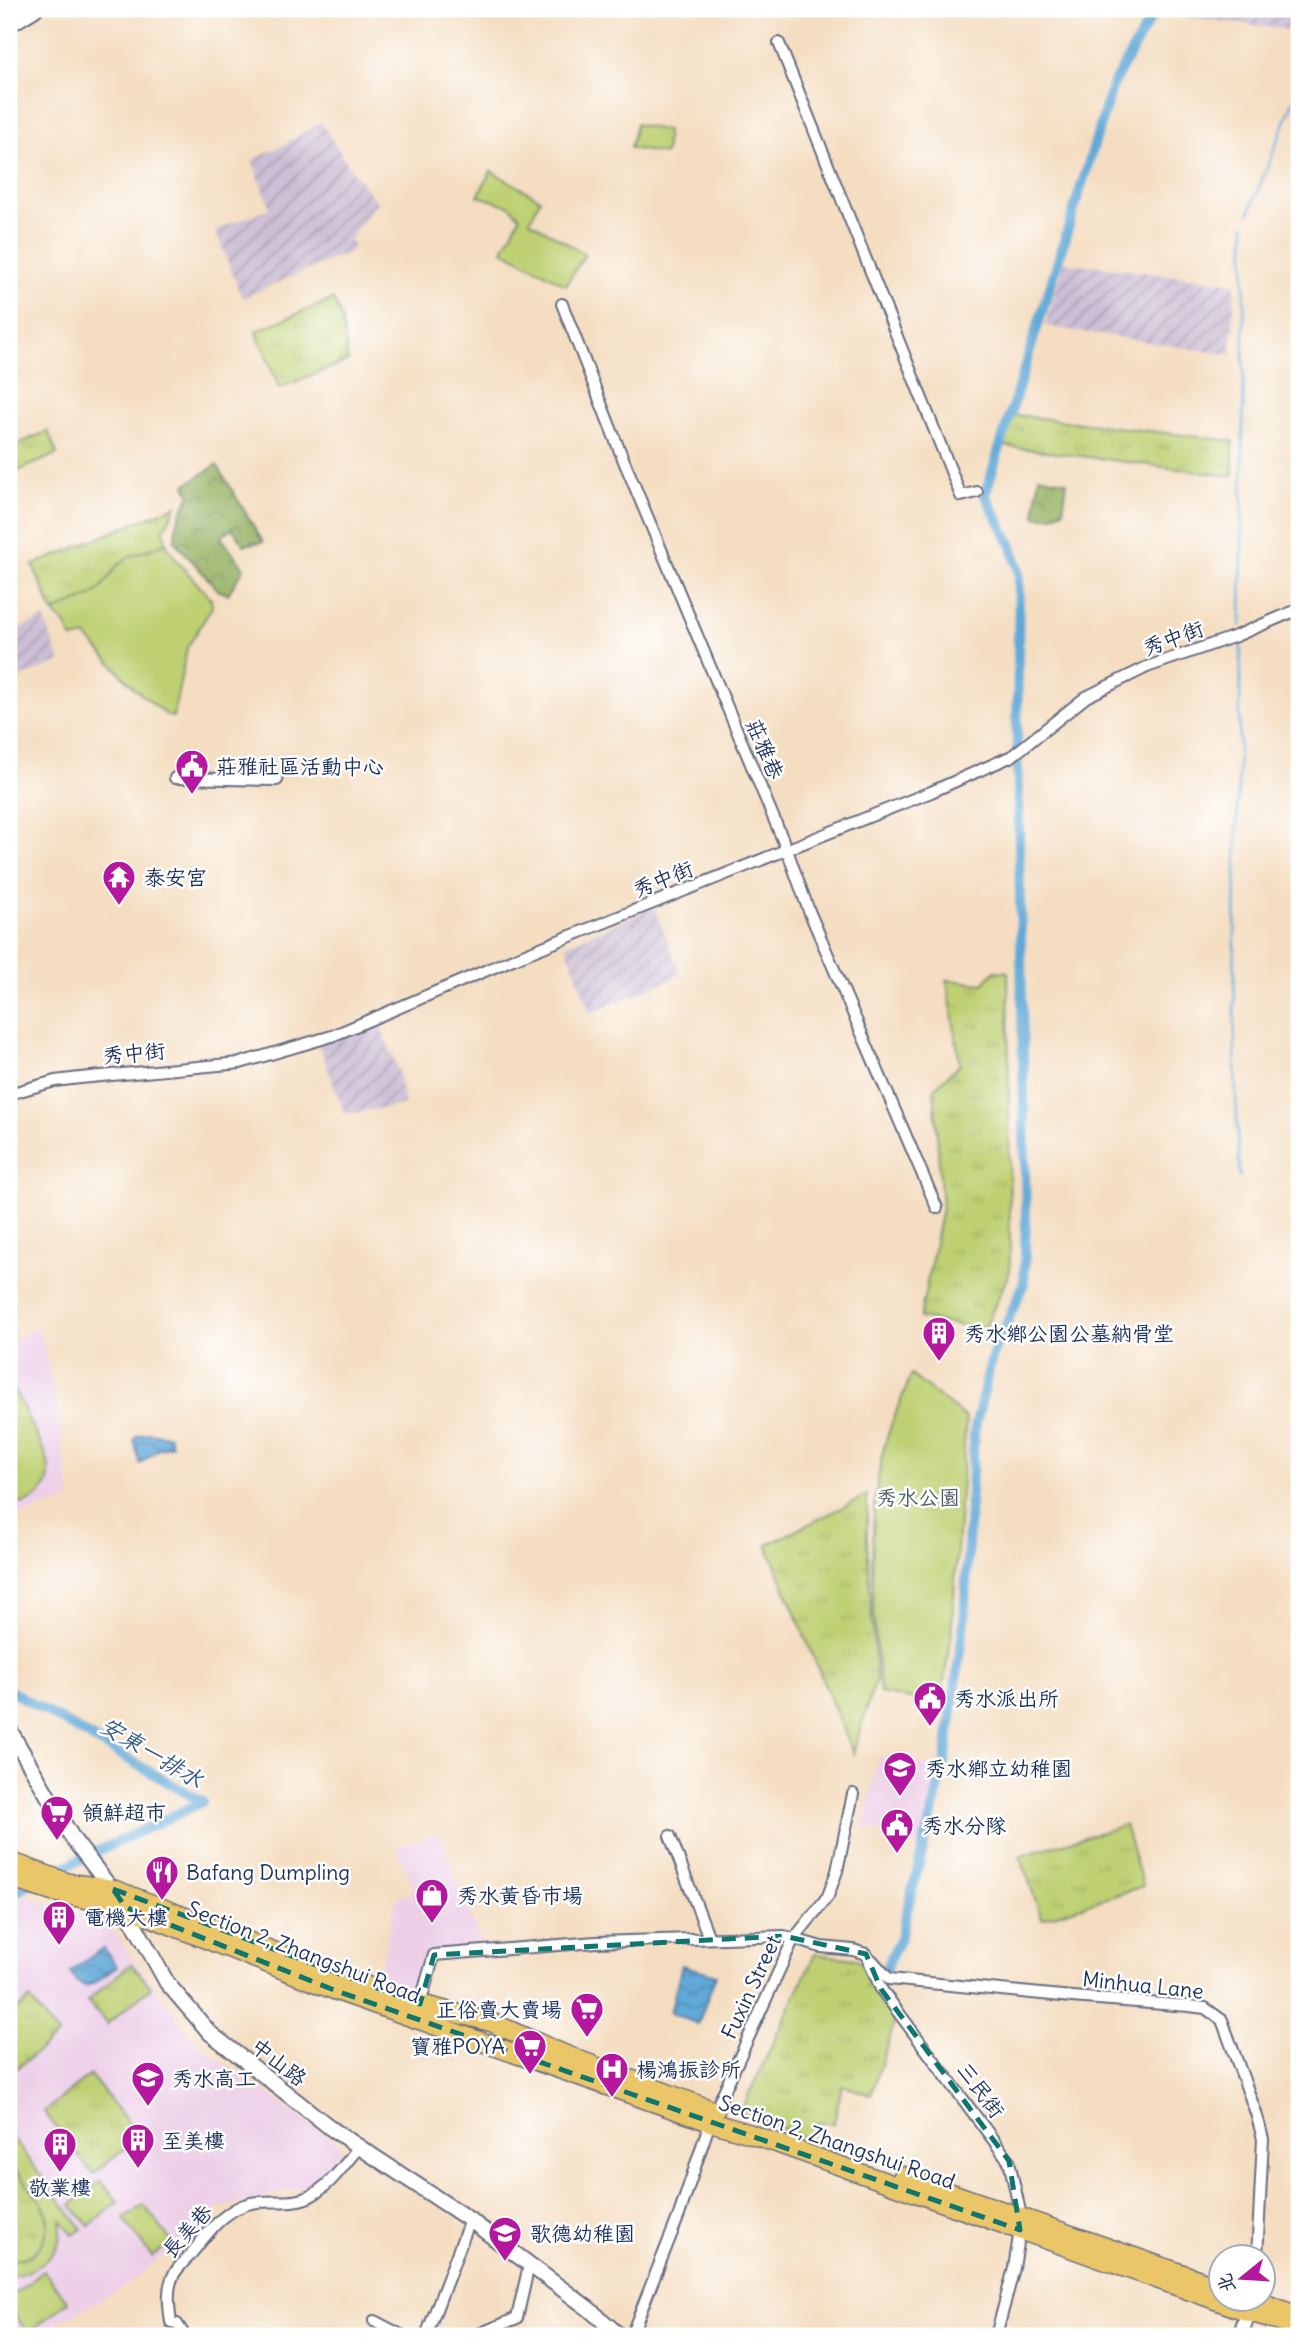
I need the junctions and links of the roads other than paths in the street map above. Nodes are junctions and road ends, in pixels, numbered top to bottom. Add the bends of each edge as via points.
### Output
1 (36, 9) edge
2 (9, 24) edge
3 (779, 43) dead end
4 (562, 303) dead end
5 (977, 492) dead end
6 (1299, 609) edge
7 (175, 778) dead end
8 (277, 780) dead end
9 (787, 850) junction
10 (9, 1094) edge
11 (937, 1208) dead end
12 (9, 1729) edge
13 (853, 1794) dead end
14 (670, 1836) dead end
15 (12, 1874) edge
16 (113, 1889) junction
17 (125, 1907) junction
18 (709, 1938) junction
19 (793, 1940) junction
20 (866, 1954) junction
21 (336, 1983) junction
22 (419, 2012) junction
23 (713, 2118) junction
24 (358, 2148) junction
25 (470, 2220) junction
26 (1020, 2223) junction
27 (1258, 2244) edge
28 (529, 2265) junction
29 (1206, 2283) edge
30 (1206, 2288) edge
31 (1276, 2310) edge
32 (1248, 2314) edge
33 (1272, 2314) edge
34 (1299, 2316) edge
35 (373, 2320) dead end
36 (1299, 2327) edge
37 (185, 2336) edge
38 (403, 2336) edge
39 (426, 2336) edge
40 (474, 2336) edge
41 (620, 2336) edge
42 (631, 2336) edge
43 (996, 2336) edge
44 (1240, 2336) edge

1 - 2 street
3 - 5 street via 961,496
4 - 9 street, 莊雅巷
6 - 9 street, 秀中街 via 1147,667 1086,697 1012,757
7 - 8 street
9 - 10 street, 秀中街 via 513,958 332,1036 240,1063 80,1077
9 - 11 street, 莊雅巷
12 - 16 street, 中山路 via 74,1839
13 - 19 street, Fuxin Street via 828,1896
14 - 18 street
15 - 16 main road, Section 2, Zhangshui Road
15 - 17 main road, Section 2, Zhangshui Road via 52,1892
16 - 17 street, 中山路
16 - 21 main road, Section 2, Zhangshui Road
17 - 21 main road, Section 2, Zhangshui Road
17 - 24 street, 中山路 via 167,1983 210,2033
18 - 19 street via 784,1936
18 - 22 street via 434,1955
19 - 20 street
19 - 23 street, Fuxin Street
20 - 26 street, 三民街 via 881,1989 1009,2161
20 - 27 street, Minhua Lane via 889,1979 1197,2007 1222,2020 1263,2139
21 - 22 main road, Section 2, Zhangshui Road
22 - 23 main road, Section 2, Zhangshui Road
23 - 26 main road, Section 2, Zhangshui Road
23 - 42 street, Fuxin Street
24 - 25 street, 中山路
24 - 37 street, 長美巷 via 313,2195 295,2202 241,2206 210,2230 173,2275 168,2298 171,2322
25 - 28 street, 中山路
25 - 39 street
26 - 29 main road, Section 2, Zhangshui Road
26 - 30 main road, Section 2, Zhangshui Road
26 - 43 street, 三民街
28 - 40 street via 517,2318
28 - 41 street, 中山路
31 - 34 main road, Section 2, Zhangshui Road
32 - 44 street
33 - 36 main road, Section 2, Zhangshui Road
35 - 38 street

